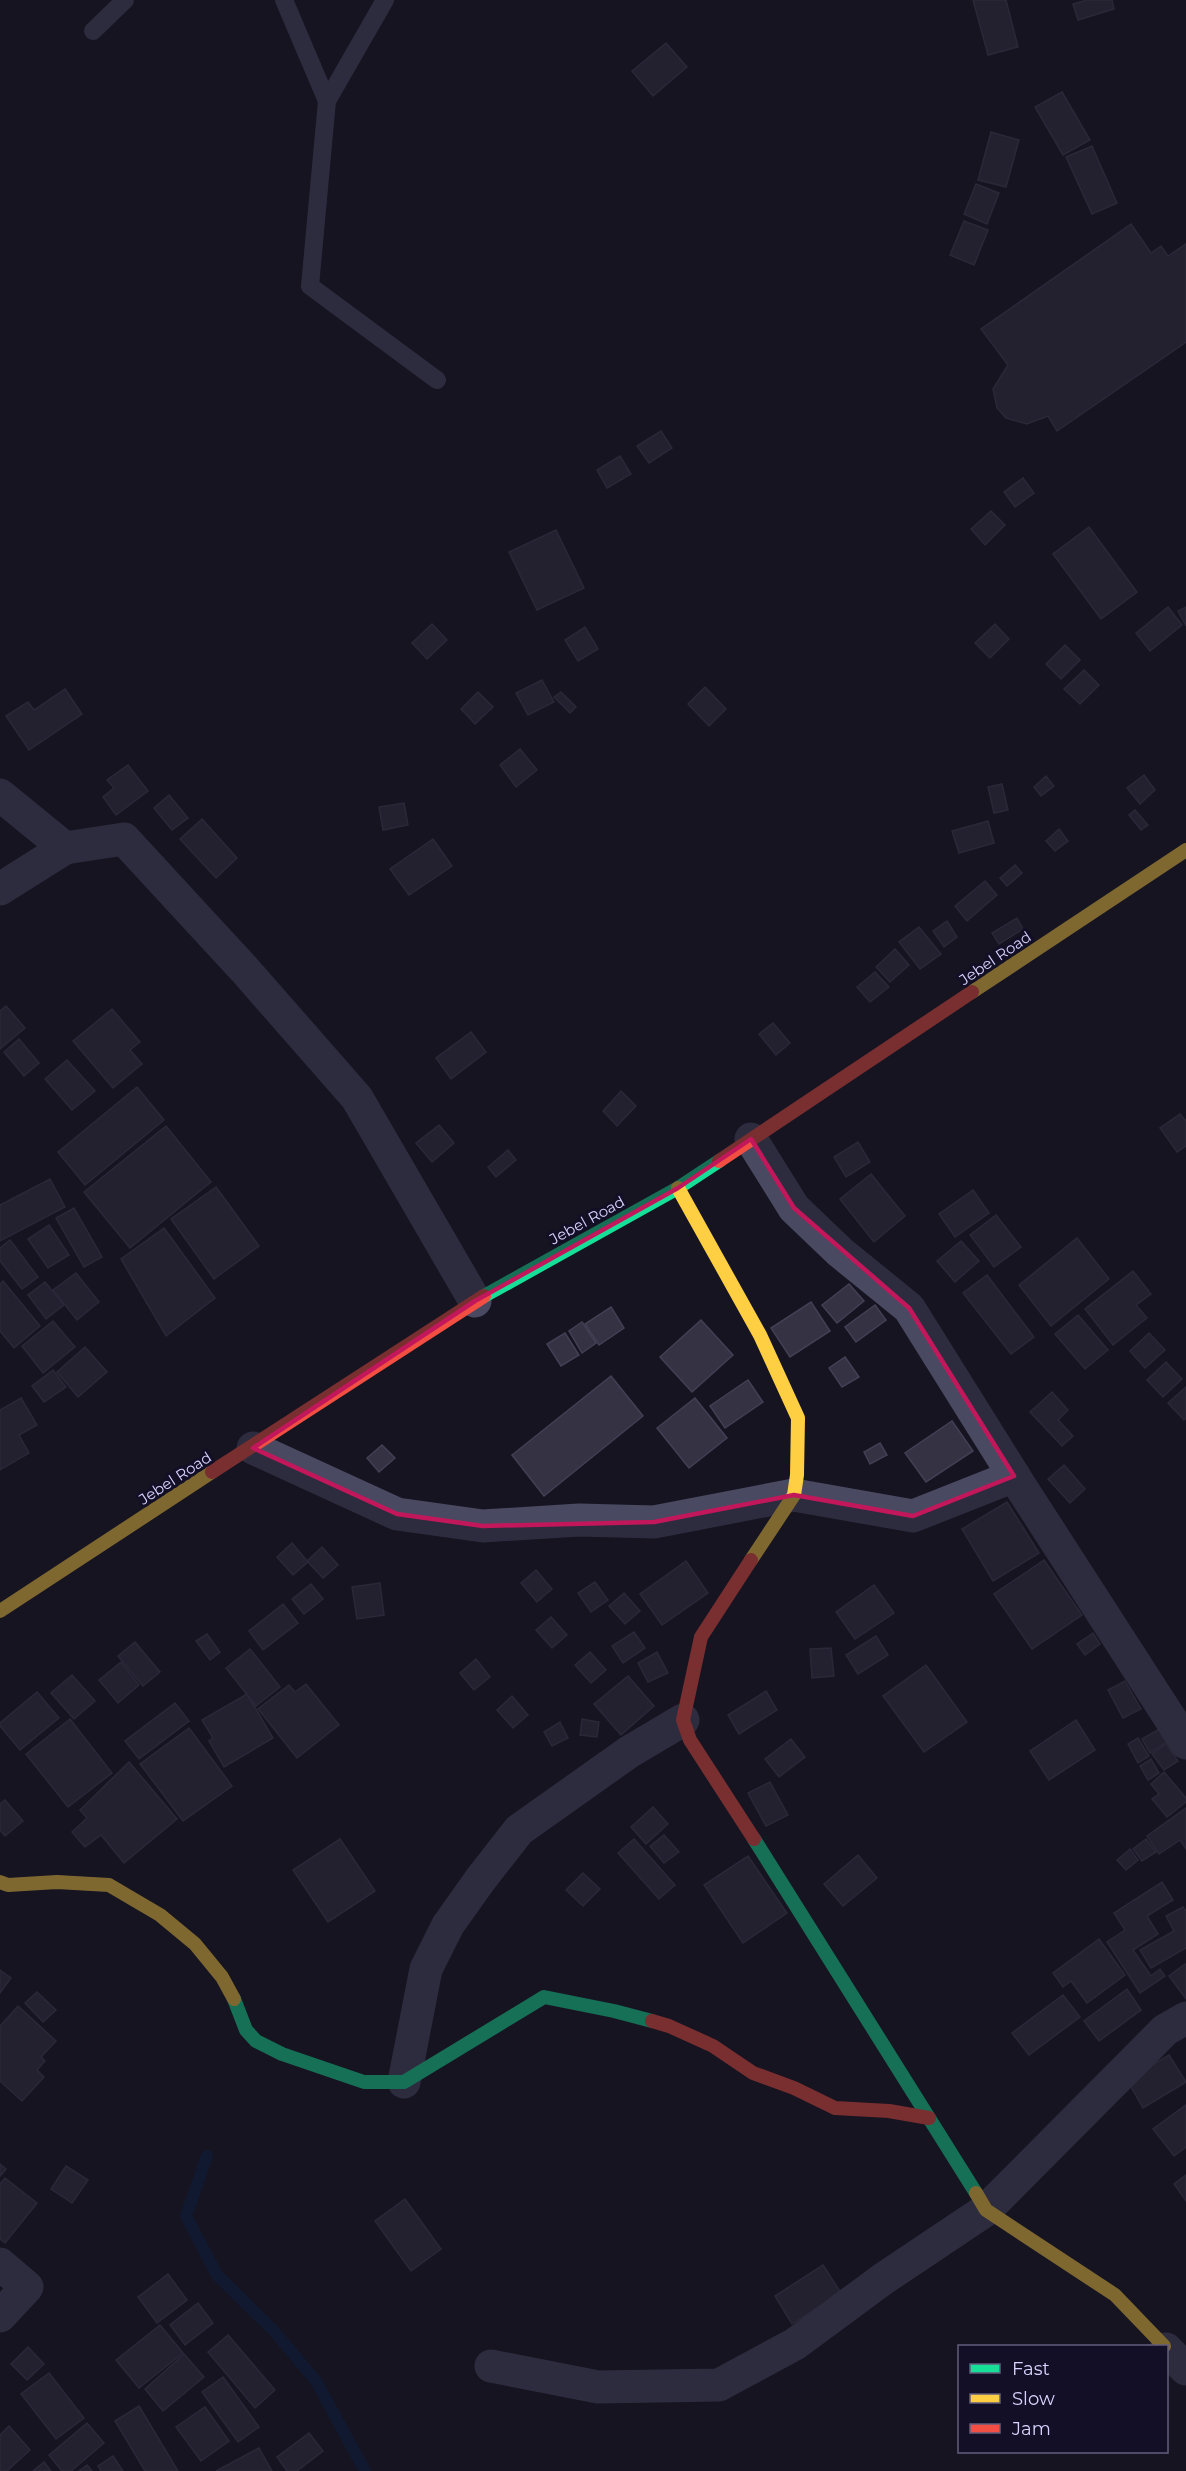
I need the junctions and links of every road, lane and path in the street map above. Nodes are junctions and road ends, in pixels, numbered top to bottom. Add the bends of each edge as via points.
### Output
1 (124, 0) edge
2 (284, 0) edge
3 (385, 0) edge
4 (93, 31) dead end
5 (327, 101) junction
6 (437, 380) dead end
7 (0, 795) edge
8 (64, 848) junction
9 (1186, 850) edge
10 (0, 889) edge
11 (751, 1139) junction
12 (678, 1188) junction
13 (475, 1301) junction
14 (253, 1448) junction
15 (1014, 1476) junction
16 (794, 1495) junction
17 (0, 1611) edge
18 (683, 1720) junction
19 (1186, 1743) edge
20 (0, 1882) edge
21 (1186, 2018) edge
22 (404, 2082) junction
23 (929, 2118) junction
24 (986, 2210) junction
25 (0, 2264) edge
26 (0, 2316) edge
27 (1163, 2345) edge
28 (1168, 2350) edge
29 (491, 2366) dead end
30 (1186, 2369) edge

1 - 4 lane
2 - 5 lane
3 - 5 lane
5 - 6 lane via 310,286
7 - 8 street
8 - 10 street
8 - 13 street via 124,839 244,969 357,1098
9 - 11 street, Jebel Road
11 - 12 street, Jebel Road
11 - 15 street via 794,1208 840,1252 909,1308
12 - 13 street, Jebel Road
12 - 16 street via 760,1335 798,1418
13 - 14 street, Jebel Road
14 - 16 street via 397,1514 483,1526 579,1520 654,1522
14 - 17 street, Jebel Road
15 - 16 street via 913,1516
15 - 19 street
16 - 18 street via 701,1636
18 - 22 street via 629,1752 519,1830 480,1880 448,1925 426,1969
18 - 23 street via 690,1740
20 - 22 street via 109,1884 160,1915 195,1944 222,1977 246,2030 256,2041 364,2082
21 - 24 street via 1165,2030
22 - 23 street via 544,1997 669,2026 713,2046 753,2073 835,2108
23 - 24 street
24 - 27 street via 1115,2295
24 - 29 street via 795,2344 719,2385 598,2387
25 - 26 street via 27,2288
28 - 30 street

